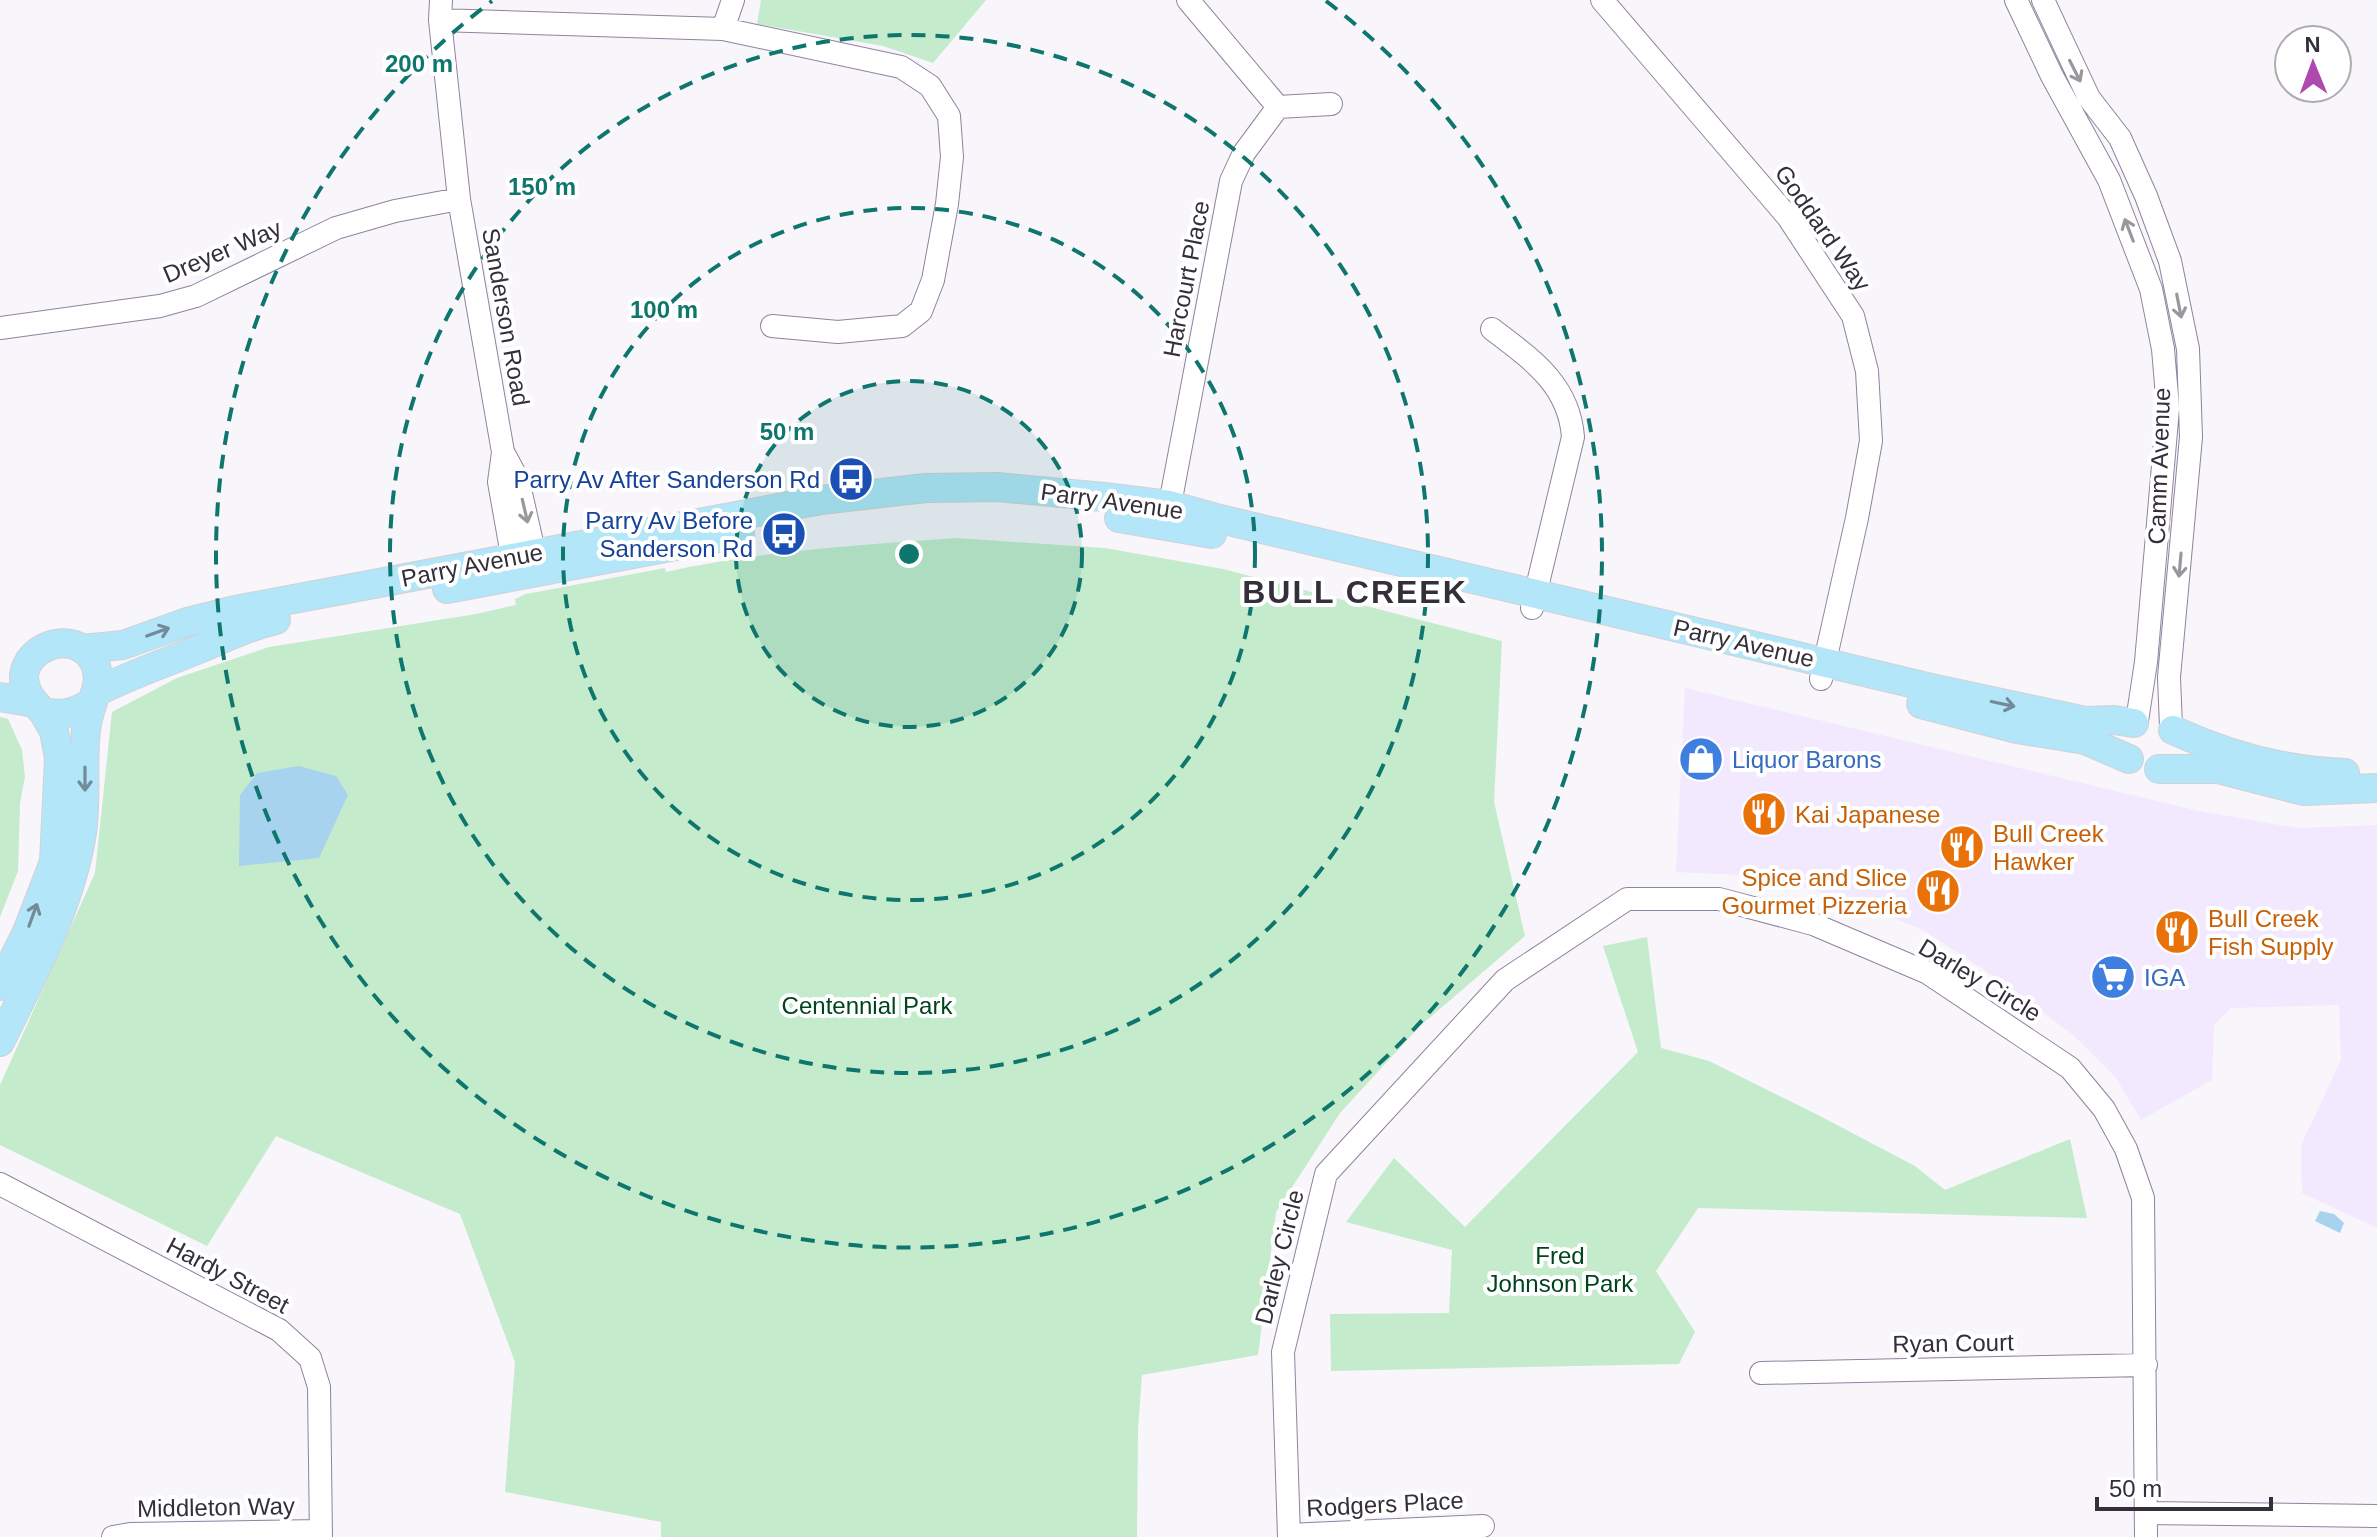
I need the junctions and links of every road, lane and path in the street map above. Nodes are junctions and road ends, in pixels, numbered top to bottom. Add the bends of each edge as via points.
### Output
1 (733, 0) edge
2 (1188, 0) edge
3 (1602, 0) edge
4 (2016, 0) edge
5 (2043, 0) edge
6 (440, 10) edge
7 (723, 29) junction
8 (1331, 104) dead end
9 (1278, 107) junction
10 (459, 199) junction
11 (772, 326) dead end
12 (0, 328) edge
13 (1492, 329) dead end
14 (1168, 515) junction
15 (526, 565) junction
16 (1534, 601) junction
17 (82, 649) junction
18 (30, 661) junction
19 (0, 670) edge
20 (1823, 670) junction
21 (0, 697) edge
22 (93, 698) junction
23 (39, 707) junction
24 (2136, 722) junction
25 (2172, 728) junction
26 (2129, 759) junction
27 (2159, 769) junction
28 (2377, 773) edge
29 (2377, 788) edge
30 (0, 986) edge
31 (0, 1042) edge
32 (0, 1184) edge
33 (2146, 1365) junction
34 (1761, 1373) dead end
35 (2147, 1513) junction
36 (2377, 1516) edge
37 (1483, 1526) dead end
38 (321, 1534) edge
39 (1289, 1536) edge
40 (113, 1537) edge
41 (2146, 1537) edge

1 - 7 street
2 - 9 street
3 - 20 street, Goddard Way via 1788,217 1853,316 1867,371 1871,441
24 -> 4 street, Camm Avenue via 2168,408 2163,349 2151,289 2109,180
5 -> 25 street, Camm Avenue via 2089,98 2120,138 2146,196 2170,261 2188,349 2191,437 2169,677
6 - 7 street
6 - 10 street, Sanderson Road
7 - 11 street via 901,67 930,86 949,116 947,204 933,280 921,311 902,326 838,332
8 - 9 street
9 - 14 street, Harcourt Place via 1244,153 1231,181
10 - 12 street, Dreyer Way via 336,228 196,296 160,306
10 - 15 street, Sanderson Road via 503,452 499,482
13 - 16 street via 1540,366 1571,415 1573,437
14 - 15 main road, Parry Avenue via 915,508
14 - 16 main road, Parry Avenue via 1382,571
17 -> 15 main road, Parry Avenue via 123,645 235,610
15 - 22 main road, Parry Avenue via 243,628 126,677
16 - 20 main road, Parry Avenue
17 - 18 main road, Parry Avenue via 57,642
17 - 22 main road via 97,670
18 - 19 main road, Parry Avenue
18 - 23 main road via 24,678
20 -> 24 main road, Parry Avenue via 2085,721
20 - 26 main road, Parry Avenue via 2017,729 2085,740
21 - 23 main road, Parry Avenue
22 - 23 main road, Parry Avenue via 72,713 58,715
22 -> 31 main road via 74,871 49,942
30 -> 23 main road via 54,862 59,758 54,731
24 - 25 main road via 2155,717
24 - 26 main road via 2125,737
25 - 27 main road via 2176,750
25 - 28 main road via 2271,765
26 - 27 main road via 2144,769
27 - 29 main road via 2218,769 2304,791
32 - 38 street, Hardy Street via 279,1330 310,1358 319,1387
33 - 34 street, Ryan Court
33 - 35 street, Darley Circle
33 - 39 street, Darley Circle via 2143,1198 2126,1149 2104,1109 2070,1068 1928,973 1813,924 1719,899 1627,899 1505,980 1326,1174 1283,1352
35 - 36 street
35 - 41 street, Darley Circle
37 - 39 street, Rodgers Place
38 - 40 street, Middleton Way

